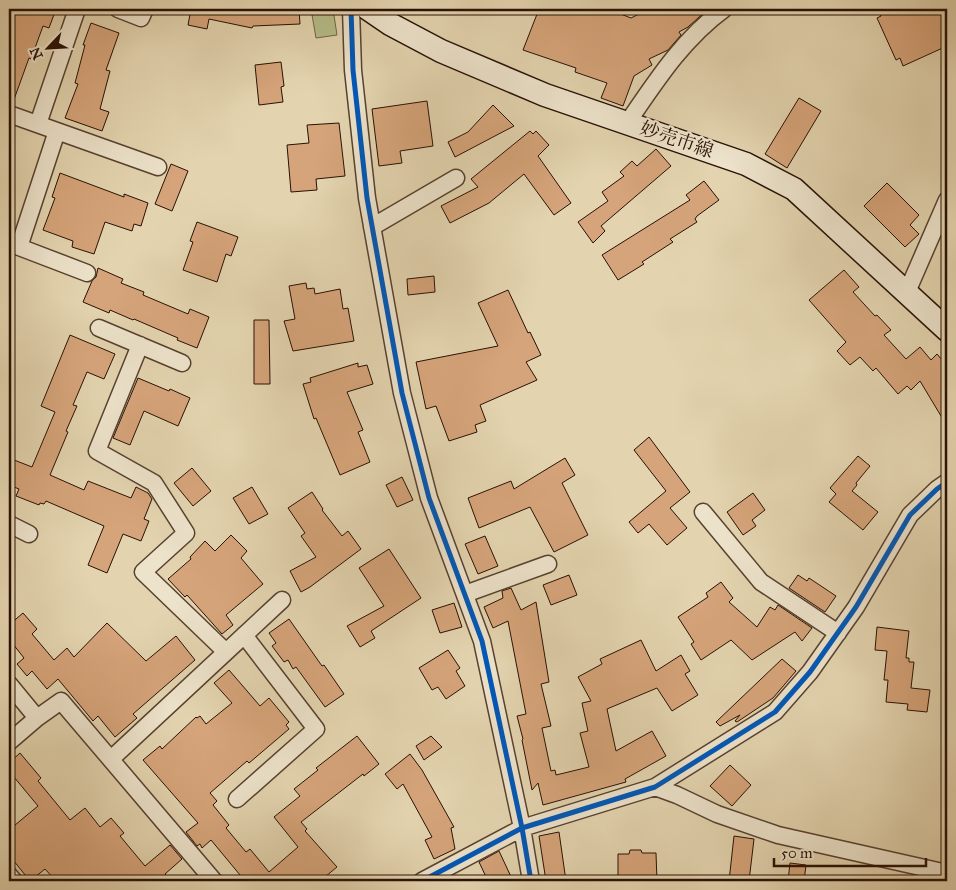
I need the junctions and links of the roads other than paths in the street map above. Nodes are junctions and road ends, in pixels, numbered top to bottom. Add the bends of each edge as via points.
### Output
1 (77, 9) edge
2 (118, 9) edge
3 (145, 9) edge
4 (351, 9) edge
5 (368, 9) edge
6 (724, 9) edge
7 (9, 114) edge
8 (628, 122) junction
9 (38, 124) junction
10 (57, 131) junction
11 (158, 167) dead end
12 (456, 178) dead end
13 (947, 200) edge
14 (372, 226) junction
15 (87, 273) dead end
16 (907, 292) junction
17 (99, 328) dead end
18 (947, 330) edge
19 (140, 345) junction
20 (182, 363) dead end
21 (947, 482) edge
22 (704, 512) dead end
23 (9, 524) edge
24 (29, 534) dead end
25 (548, 564) dead end
26 (465, 594) junction
27 (282, 600) dead end
28 (838, 633) junction
29 (244, 635) junction
30 (226, 652) junction
31 (9, 684) edge
32 (37, 718) junction
33 (9, 742) edge
34 (111, 759) junction
35 (655, 787) junction
36 (237, 799) dead end
37 (522, 828) junction
38 (947, 873) edge
39 (9, 875) edge
40 (14, 881) edge
41 (214, 881) edge
42 (422, 881) edge
43 (531, 881) edge

1 - 9 street
2 - 3 street via 141,18
4 - 14 street via 353,70
5 - 8 main road, 妙売市線 via 441,51 545,95
6 - 8 street via 706,22 669,62
7 - 9 street
8 - 16 main road, 妙売市線 via 746,164 794,189
9 - 10 street
10 - 11 street
10 - 15 street via 19,247
12 - 14 street
13 - 16 street
14 - 26 street via 402,393 429,498
16 - 18 main road, 妙売市線
17 - 19 street
19 - 20 street
19 - 30 street via 97,451 154,483 186,533 143,572
21 - 28 street via 910,515
22 - 28 street via 761,582
23 - 24 street
25 - 26 street
26 - 37 street via 482,641
27 - 29 street
28 - 35 street via 775,712
29 - 30 street
29 - 36 street via 316,729
30 - 34 street
31 - 32 street
32 - 33 street
32 - 34 street via 61,701
34 - 41 street
35 - 37 street
35 - 38 street via 717,814 778,835
37 - 42 street
37 - 43 street
39 - 40 street

